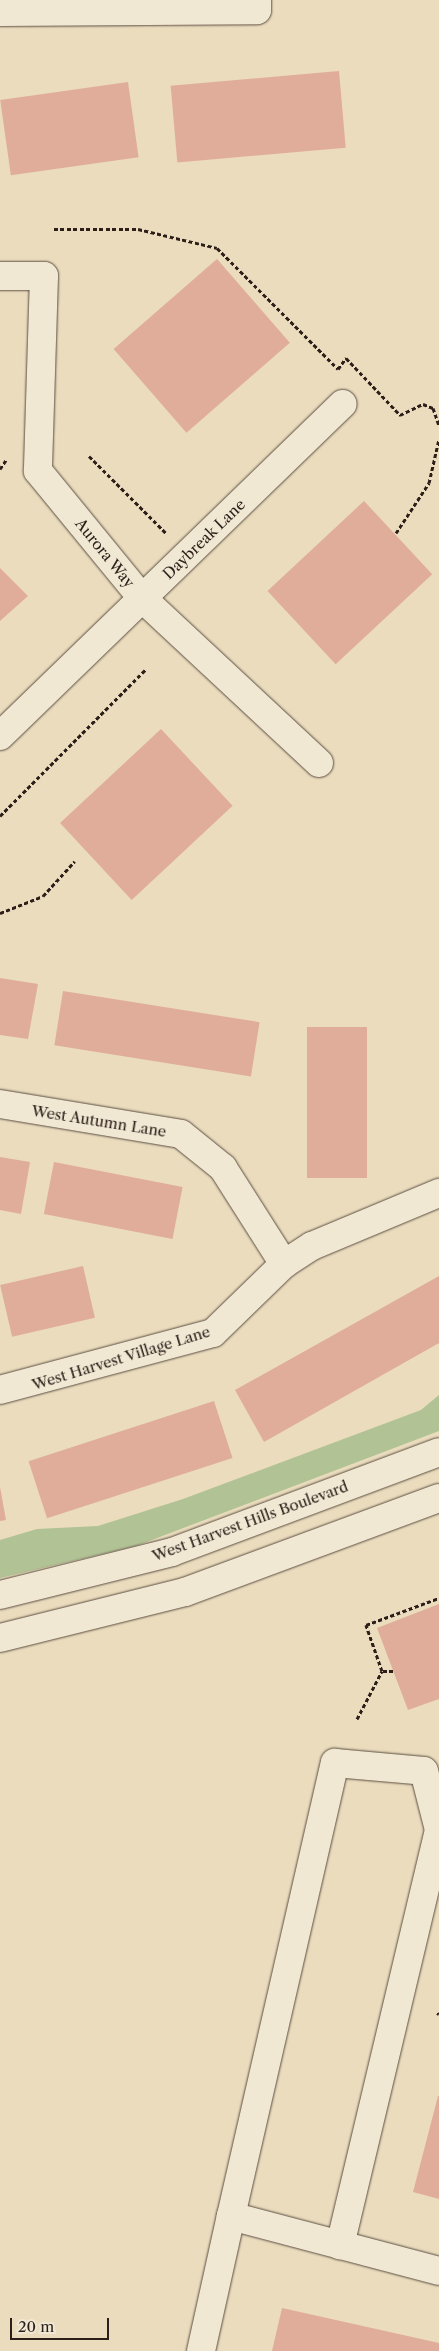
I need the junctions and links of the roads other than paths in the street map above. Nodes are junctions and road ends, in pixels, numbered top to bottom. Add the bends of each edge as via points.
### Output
1 (257, 5) edge
2 (0, 12) edge
3 (0, 276) edge
4 (343, 404) dead end
5 (142, 598) junction
6 (0, 736) edge
7 (319, 763) dead end
8 (0, 1104) edge
9 (439, 1192) edge
10 (284, 1264) junction
11 (0, 1390) edge
12 (439, 1452) edge
13 (439, 1498) edge
14 (0, 1595) edge
15 (0, 1638) edge
16 (431, 1768) edge
17 (230, 2216) junction
18 (340, 2245) junction
19 (439, 2271) edge
20 (201, 2351) edge

1 - 2 street
3 - 5 street, Aurora Way via 44,276 38,471
4 - 5 street, Daybreak Lane
5 - 6 street, Daybreak Lane
5 - 7 street, Aurora Way
8 - 10 street, West Autumn Lane via 181,1134 223,1168
9 - 10 street, West Harvest Village Lane via 312,1246
10 - 11 street, West Harvest Village Lane via 213,1333
12 - 14 street, West Harvest Hills Boulevard via 172,1552
13 - 15 street via 185,1592
16 - 17 street via 335,1763
16 - 18 street via 439,1830
17 - 18 street
17 - 20 street
18 - 19 street

